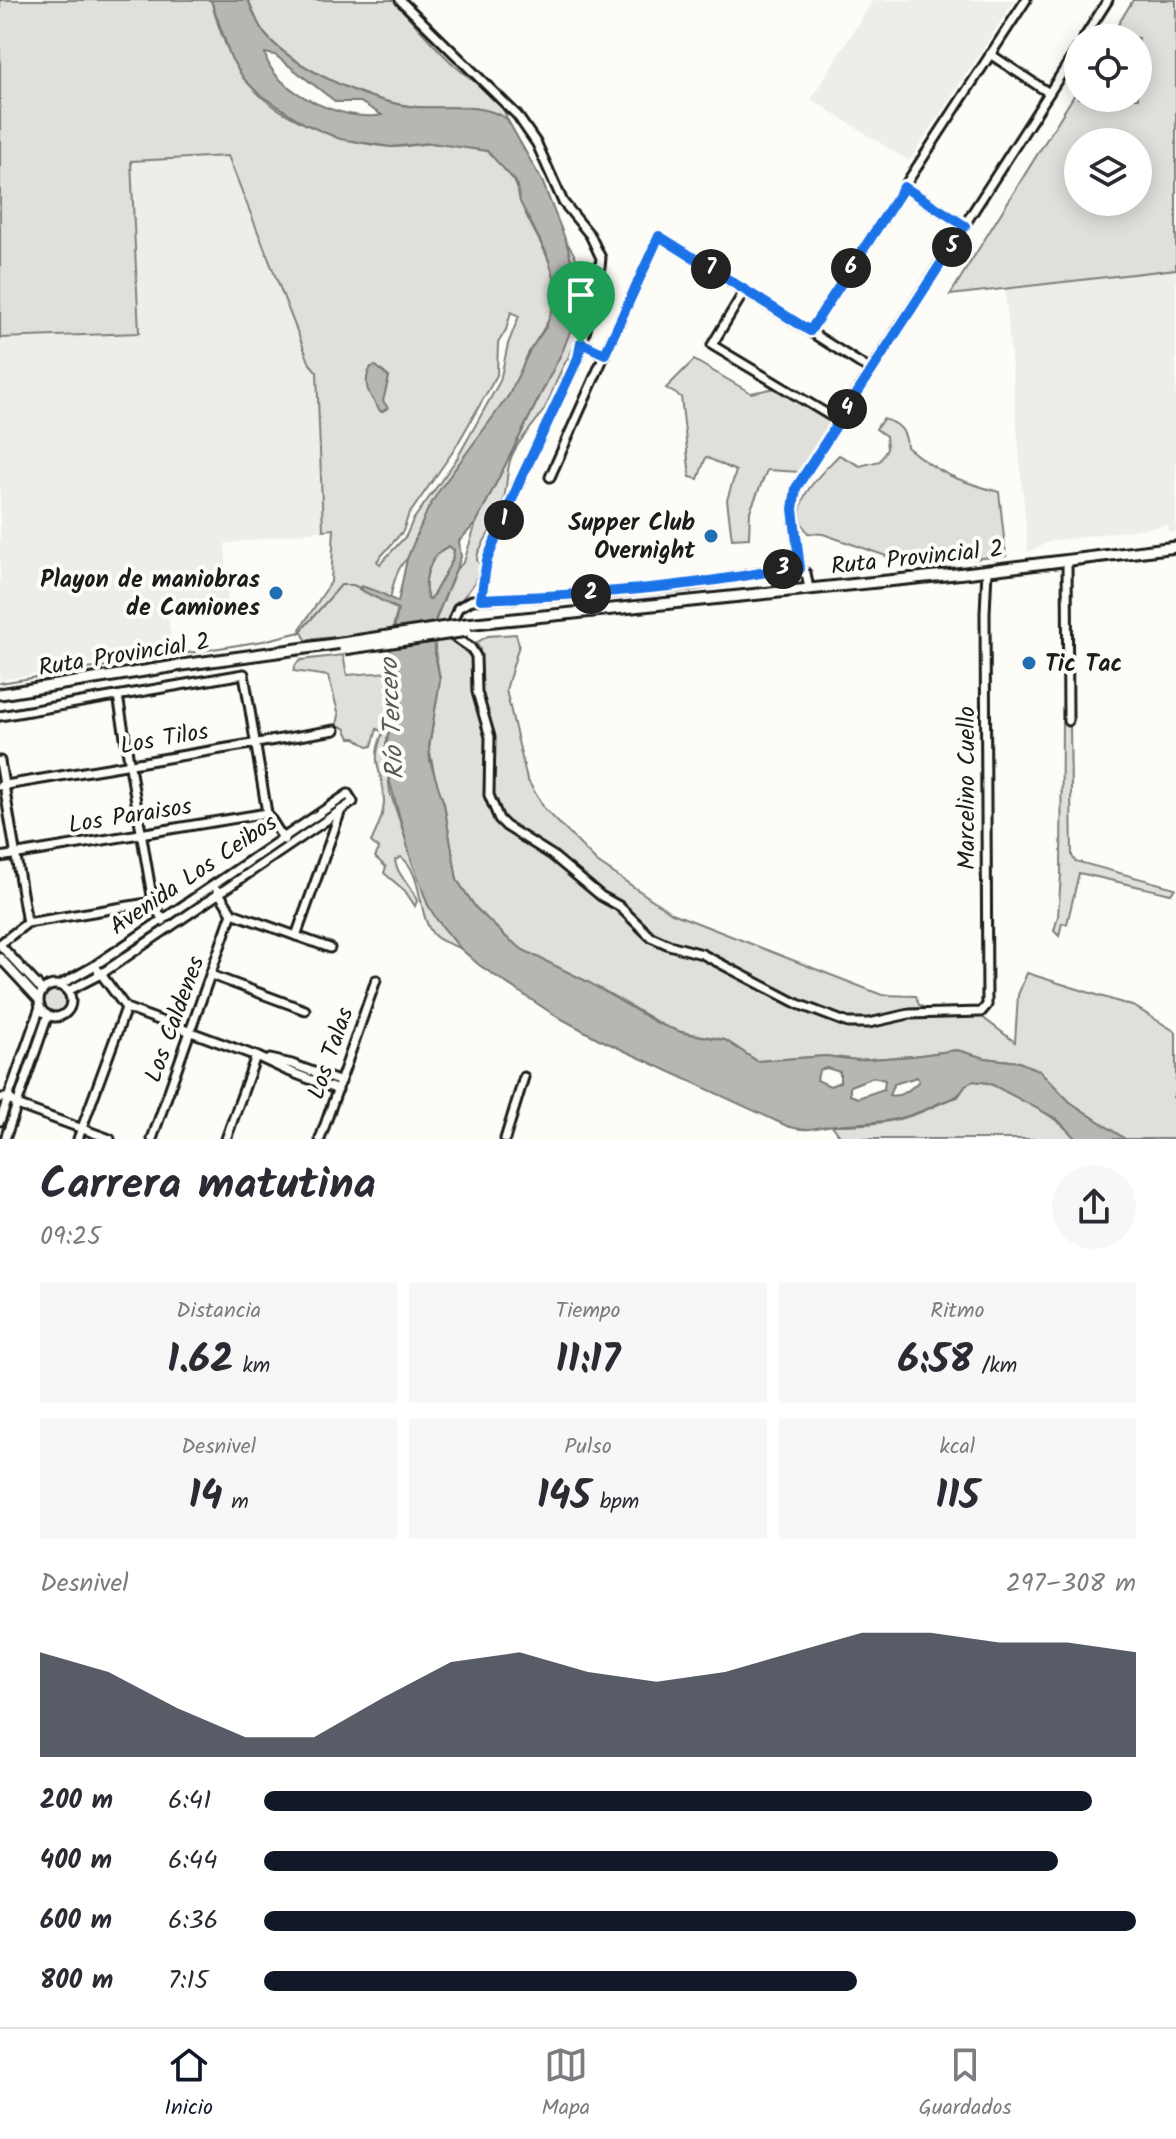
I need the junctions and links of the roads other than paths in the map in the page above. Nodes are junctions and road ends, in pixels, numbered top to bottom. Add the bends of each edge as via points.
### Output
1 (400, 0) edge
2 (1026, 0) edge
3 (1108, 0) edge
4 (1093, 24) edge
5 (990, 54) junction
6 (1064, 70) edge
7 (1049, 93) junction
8 (904, 187) junction
9 (965, 226) junction
10 (745, 290) junction
11 (810, 331) junction
12 (581, 343) junction
13 (605, 354) junction
14 (872, 371) junction
15 (839, 421) junction
16 (550, 477) dead end
17 (1176, 547) edge
18 (1067, 560) junction
19 (800, 569) junction
20 (987, 570) junction
21 (809, 589) junction
22 (481, 599) junction
23 (452, 623) dead end
24 (455, 637) dead end
25 (118, 696) junction
26 (0, 697) edge
27 (0, 716) edge
28 (1068, 721) dead end
29 (335, 730) dead end
30 (256, 742) junction
31 (0, 761) edge
32 (131, 764) junction
33 (2, 786) edge
34 (341, 810) junction
35 (267, 813) junction
36 (142, 833) junction
37 (282, 838) junction
38 (288, 845) junction
39 (16, 854) junction
40 (0, 857) edge
41 (213, 885) junction
42 (219, 893) junction
43 (153, 902) junction
44 (232, 913) junction
45 (162, 920) junction
46 (27, 923) junction
47 (168, 929) junction
48 (296, 936) junction
49 (0, 945) edge
50 (330, 948) dead end
51 (0, 958) edge
52 (94, 966) junction
53 (101, 974) junction
54 (211, 975) junction
55 (376, 980) dead end
56 (60, 985) junction
57 (42, 990) junction
58 (68, 991) junction
59 (39, 1003) junction
60 (126, 1008) junction
61 (305, 1010) dead end
62 (48, 1015) junction
63 (190, 1031) junction
64 (256, 1056) junction
65 (524, 1077) dead end
66 (339, 1086) junction
67 (4, 1098) edge
68 (17, 1105) junction
69 (0, 1121) edge
70 (81, 1128) junction
71 (5, 1139) edge
72 (78, 1139) edge
73 (110, 1139) edge
74 (152, 1139) edge
75 (226, 1139) edge
76 (320, 1139) edge
77 (505, 1139) edge

1 - 12 street via 517,115 537,144 563,202 598,248 598,287
2 - 5 street
3 - 4 street
5 - 7 street
5 - 8 street
6 - 7 street
7 - 9 street
8 - 9 street
8 - 11 street
9 - 14 street
10 - 11 street
10 - 13 street via 659,236
10 - 15 street via 712,345
11 - 14 street
12 - 13 street
12 - 22 street via 487,560
13 - 16 street
14 - 15 street
15 - 19 street via 793,497
17 - 18 main road, Ruta Provincial 2
18 - 20 main road, Ruta Provincial 2
18 - 28 street
19 - 21 street
19 - 22 street via 595,594
20 - 21 main road, Ruta Provincial 2
20 - 24 street, Marcelino Cuello via 987,1005 981,1012 848,1023 798,1004 702,954 651,937 619,906 499,819 489,795 490,737 477,692 476,656
21 - 26 main road, Ruta Provincial 2, bridge via 519,619
22 - 23 street via 463,604
25 - 27 street
25 - 30 street via 244,674
25 - 32 street
29 - 30 street, Los Tilos
30 - 32 street, Los Tilos
30 - 35 street
31 - 33 street
32 - 33 street, Los Tilos
32 - 36 street
33 - 39 street
34 - 37 street, Avenida Los Ceibos via 351,798
34 - 38 street, Avenida Los Ceibos
34 - 48 street
35 - 36 street, Los Paraisos
35 - 37 street
36 - 39 street, Los Paraisos
36 - 43 street
37 - 38 street
37 - 41 street, Avenida Los Ceibos
38 - 42 street, Avenida Los Ceibos
39 - 40 street, Los Paraisos
39 - 46 street
41 - 42 street
41 - 45 street, Avenida Los Ceibos
42 - 44 street
42 - 47 street, Avenida Los Ceibos
43 - 45 street
43 - 46 street
44 - 48 street
44 - 54 street, Los Caldenes
45 - 47 street
45 - 52 street, Avenida Los Ceibos
46 - 49 street
47 - 53 street, Avenida Los Ceibos
48 - 50 street
49 - 57 street
51 - 59 street
52 - 53 street
52 - 56 street, Avenida Los Ceibos
53 - 58 street, Avenida Los Ceibos
53 - 60 street
54 - 61 street
54 - 63 street, Los Caldenes
55 - 66 street, Los Talas
56 - 57 street
56 - 58 street
57 - 59 street
58 - 62 street via 69,1009 57,1017
59 - 62 street
59 - 67 street
60 - 63 street
60 - 70 street
62 - 68 street
63 - 64 street
63 - 74 street, Los Caldenes
64 - 66 street via 292,1064
64 - 75 street
65 - 77 street
66 - 76 street, Los Talas
67 - 68 street
67 - 69 street
68 - 70 street
68 - 71 street
70 - 72 street
70 - 73 street

